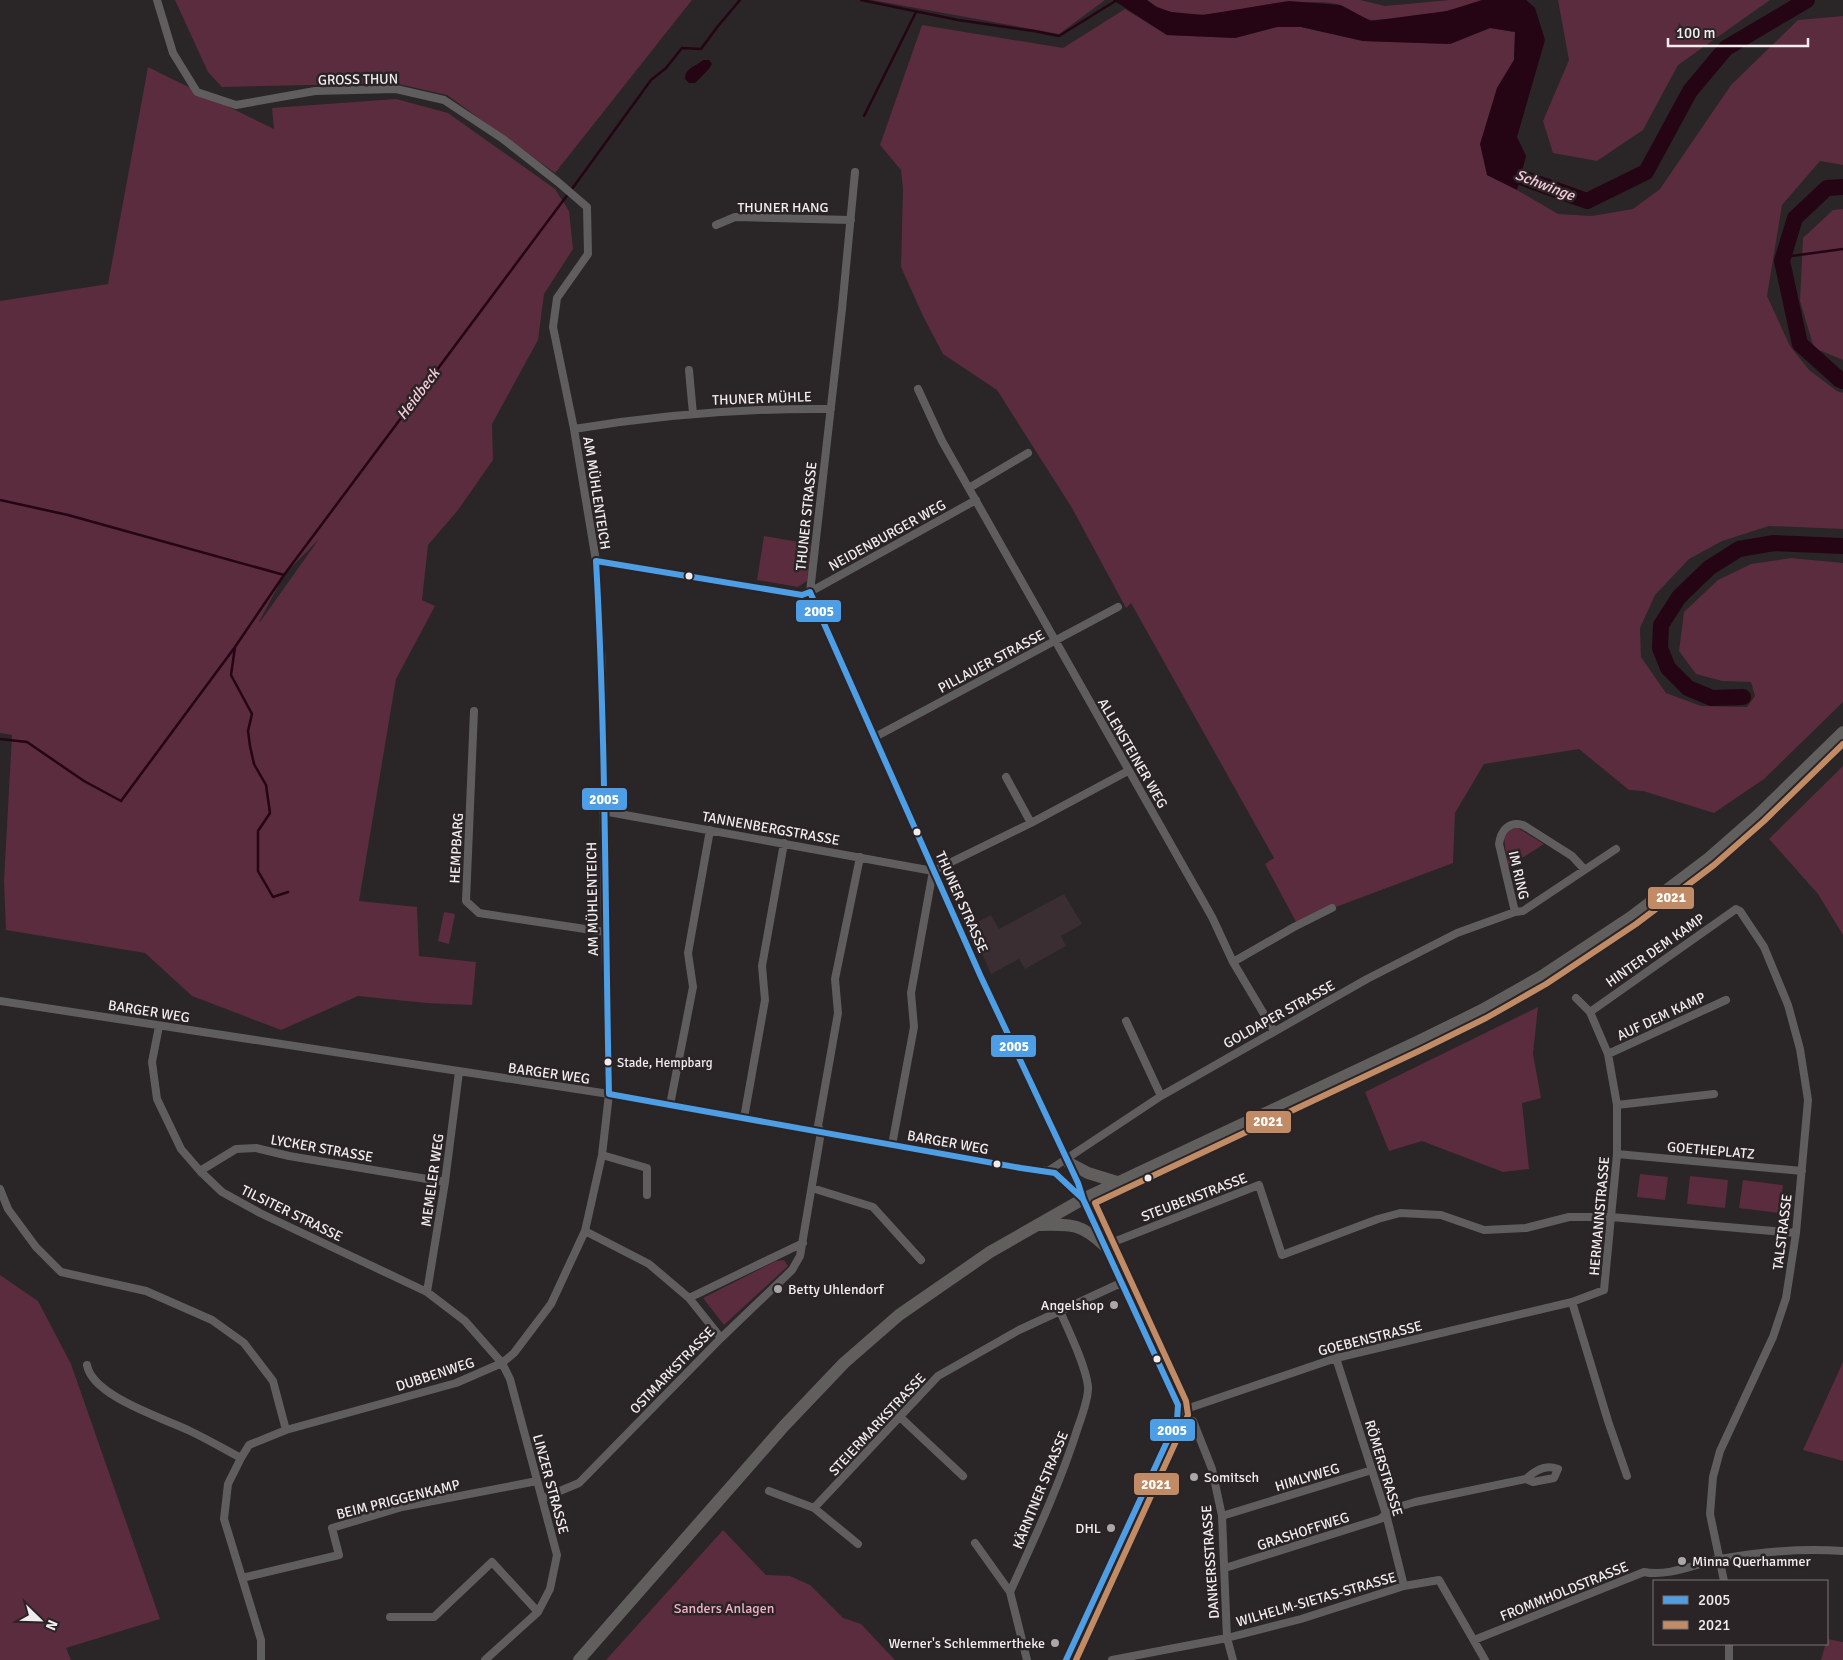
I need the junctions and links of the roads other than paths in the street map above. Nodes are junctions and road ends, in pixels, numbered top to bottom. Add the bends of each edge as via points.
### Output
1 (157, 0) edge
2 (855, 172) dead end
3 (587, 208) joint
4 (851, 220) junction
5 (716, 224) dead end
6 (689, 370) dead end
7 (918, 389) dead end
8 (831, 409) junction
9 (693, 414) junction
10 (574, 428) junction
11 (1028, 453) dead end
12 (969, 488) junction
13 (976, 500) junction
14 (596, 561) junction
15 (810, 592) junction
16 (1118, 607) dead end
17 (1055, 641) junction
18 (474, 711) dead end
19 (1843, 732) edge
20 (875, 737) junction
21 (1128, 771) junction
22 (1006, 777) dead end
23 (603, 811) junction
24 (1031, 823) junction
25 (710, 830) junction
26 (784, 844) junction
27 (1616, 849) dead end
28 (860, 857) junction
29 (1584, 869) junction
30 (933, 871) junction
31 (1332, 908) dead end
32 (1736, 910) joint
33 (1515, 912) junction
34 (605, 932) junction
35 (1233, 962) junction
36 (1576, 998) dead end
37 (1726, 1000) dead end
38 (0, 1001) edge
39 (1590, 1012) junction
40 (1126, 1021) dead end
41 (159, 1026) junction
42 (1274, 1031) junction
43 (1608, 1054) junction
44 (459, 1072) junction
45 (609, 1094) junction
46 (1714, 1094) dead end
47 (1161, 1096) junction
48 (670, 1105) junction
49 (1617, 1105) junction
50 (744, 1118) junction
51 (821, 1132) junction
52 (892, 1145) junction
53 (1617, 1154) junction
54 (602, 1155) junction
55 (1068, 1160) junction
56 (200, 1171) junction
57 (1048, 1171) junction
58 (1802, 1171) junction
59 (445, 1182) junction
60 (1117, 1182) junction
61 (812, 1188) junction
62 (0, 1189) edge
63 (647, 1196) dead end
64 (1083, 1199) junction
65 (1611, 1217) junction
66 (1035, 1225) junction
67 (585, 1231) junction
68 (1796, 1233) junction
69 (803, 1243) junction
70 (1111, 1244) junction
71 (921, 1260) dead end
72 (1122, 1282) junction
73 (427, 1292) junction
74 (688, 1298) junction
75 (1572, 1302) junction
76 (1060, 1311) junction
77 (721, 1338) junction
78 (1336, 1358) junction
79 (502, 1364) junction
80 (87, 1365) dead end
81 (1179, 1414) junction
82 (901, 1418) junction
83 (286, 1430) junction
84 (241, 1458) junction
85 (1372, 1470) junction
86 (963, 1476) dead end
87 (1627, 1476) dead end
88 (1526, 1479) dead end
89 (537, 1481) junction
90 (769, 1491) dead end
91 (544, 1498) junction
92 (814, 1508) junction
93 (1386, 1514) junction
94 (1222, 1516) junction
95 (975, 1543) dead end
96 (858, 1544) dead end
97 (1843, 1551) edge
98 (1720, 1559) junction
99 (1225, 1568) junction
100 (242, 1578) junction
101 (1724, 1580) edge
102 (1404, 1586) junction
103 (1010, 1592) junction
104 (538, 1612) junction
105 (390, 1617) dead end
106 (1227, 1638) junction
107 (1474, 1640) junction
108 (1730, 1645) edge
109 (261, 1660) edge
110 (485, 1660) edge
111 (579, 1660) edge
112 (1026, 1660) edge
113 (1066, 1660) edge
114 (1112, 1660) edge
115 (1233, 1660) edge
116 (1485, 1660) edge
117 (1729, 1660) edge

1 - 3 street, GROSS THUN via 173,53 197,92 236,105 316,92 396,89 444,100 503,139
2 - 4 street, THUNER STRASSE
3 - 10 street, AM MÜHLENTEICH via 588,254 558,298 554,327
4 - 5 street, THUNER HANG via 735,217
4 - 8 street, THUNER STRASSE
6 - 9 street, THUNER MÜHLE
7 - 12 street, ALLENSTEINER WEG
8 - 9 street, THUNER MÜHLE via 785,408
8 - 15 street, THUNER STRASSE
9 - 10 street, THUNER MÜHLE
10 - 14 street, AM MÜHLENTEICH
11 - 12 street
12 - 13 street, ALLENSTEINER WEG
13 - 15 street, NEIDENBURGER WEG
13 - 17 street, ALLENSTEINER WEG
14 - 15 street via 802,595
14 - 23 street, AM MÜHLENTEICH via 602,666
15 - 20 street, THUNER STRASSE
16 - 17 street, PILLAUER STRASSE
17 - 20 street, PILLAUER STRASSE
17 - 21 street, ALLENSTEINER WEG
18 - 34 street, HEMPBARG via 466,902 479,912
19 - 60 main road via 1709,858 1630,917 1542,976 1417,1042
20 - 30 street, THUNER STRASSE
21 - 24 street
21 - 35 street, ALLENSTEINER WEG via 1212,917
22 - 24 street
23 - 25 street, TANNENBERGSTRASSE
23 - 34 street, AM MÜHLENTEICH
24 - 30 street
25 - 26 street, TANNENBERGSTRASSE
25 - 48 street via 688,953 693,987
26 - 28 street, TANNENBERGSTRASSE
26 - 50 street via 762,966 765,1000
27 - 29 street, IM RING
28 - 30 street, TANNENBERGSTRASSE
28 - 51 street, OSTMARKSTRASSE via 835,979 838,1013 818,1126
29 - 33 street, IM RING via 1523,911
29 - 33 street, IM RING via 1572,856 1524,825 1510,824 1500,836 1499,844
30 - 52 street via 911,993 914,1027
30 - 55 street, THUNER STRASSE
31 - 35 street
32 - 39 street, HINTER DEM KAMP
32 - 58 street, TALSTRASSE via 1740,911 1764,947 1788,1005 1800,1049 1808,1100
33 - 42 street, GOLDAPER STRASSE via 1457,932
34 - 45 street, AM MÜHLENTEICH
35 - 42 street, ALLENSTEINER WEG
36 - 39 street, HERMANNSTRASSE
37 - 43 street, AUF DEM KAMP
38 - 41 street, BARGER WEG
39 - 43 street, HERMANNSTRASSE
40 - 47 street
41 - 44 street, BARGER WEG
41 - 56 street, TILSITER STRASSE via 152,1062 157,1099 181,1148
42 - 47 street, GOLDAPER STRASSE
43 - 49 street, HERMANNSTRASSE
44 - 45 street, BARGER WEG
44 - 59 street, MEMELER WEG
45 - 48 street, BARGER WEG
45 - 54 street, DUBBENWEG
46 - 49 street
47 - 55 street, GOLDAPER STRASSE
48 - 50 street, BARGER WEG
49 - 53 street, HERMANNSTRASSE
50 - 51 street, BARGER WEG
51 - 52 street, BARGER WEG
51 - 61 street, OSTMARKSTRASSE
52 - 57 street, BARGER WEG
53 - 58 street, GOETHEPLATZ
53 - 65 street, HERMANNSTRASSE
54 - 63 street via 648,1168
54 - 67 street, DUBBENWEG
55 - 57 street, GOLDAPER STRASSE
55 - 60 main road via 1088,1173
55 - 64 street, THUNER STRASSE
56 - 59 street, LYCKER STRASSE via 236,1149 256,1148
56 - 73 street, TILSITER STRASSE via 222,1192 260,1213
57 - 64 street, BARGER WEG via 1057,1174
58 - 68 street, TALSTRASSE
59 - 73 street, MEMELER WEG
60 - 64 main road
61 - 69 street, OSTMARKSTRASSE
61 - 71 street via 874,1207
62 - 83 street via 8,1209 36,1247 61,1272 146,1291 212,1320 244,1343 274,1381
64 - 66 main road
64 - 70 street, THUNER STRASSE
65 - 68 street
65 - 70 street, STEUBENSTRASSE via 1569,1217 1526,1228 1484,1230 1442,1215 1400,1213 1282,1255 1259,1186
65 - 75 street, HERMANNSTRASSE via 1604,1290
66 - 70 main road via 1074,1226
66 - 111 main road via 899,1315 844,1363 784,1426
67 - 74 street via 649,1264
67 - 79 street, DUBBENWEG via 550,1304
68 - 98 street, TALSTRASSE via 1786,1298 1773,1337 1720,1451 1713,1477 1710,1514
69 - 74 street
69 - 77 street, OSTMARKSTRASSE via 792,1270
70 - 72 street, THUNER STRASSE
72 - 76 street, STEIERMARKSTRASSE
72 - 81 street, THUNER STRASSE via 1178,1405
73 - 79 street, TILSITER STRASSE via 466,1321
74 - 77 street
75 - 78 street, GOEBENSTRASSE
75 - 87 street
76 - 82 street, STEIERMARKSTRASSE via 1019,1330 938,1376
76 - 103 street, KÄRNTNER STRASSE via 1088,1387 1068,1460
77 - 91 street, OSTMARKSTRASSE via 579,1483
78 - 81 street, GOEBENSTRASSE
78 - 85 street, RÖMERSTRASSE
79 - 83 street, DUBBENWEG via 456,1383
79 - 89 street, LINZER STRASSE via 510,1378
80 - 84 street via 98,1385 123,1402
81 - 94 street, DANKERSSTRASSE via 1193,1421 1212,1470
81 - 113 street
82 - 86 street
82 - 92 street, STEIERMARKSTRASSE
83 - 84 street, DUBBENWEG via 250,1445
84 - 100 street, DUBBENWEG via 228,1484 224,1520
85 - 93 street, RÖMERSTRASSE
85 - 94 street, HIMLYWEG
88 - 93 street, GRASHOFFWEG via 1430,1498 1392,1509
89 - 91 street, LINZER STRASSE
89 - 100 street, BEIM PRIGGENKAMP via 402,1507 332,1528 339,1555
90 - 92 street
91 - 104 street, LINZER STRASSE via 557,1555 550,1589
92 - 96 street
93 - 99 street, GRASHOFFWEG via 1380,1519
93 - 102 street, RÖMERSTRASSE
94 - 99 street, DANKERSSTRASSE
95 - 103 street
97 - 98 street, FROMMHOLDSTRASSE via 1780,1552
98 - 101 street, TALSTRASSE
98 - 107 street, FROMMHOLDSTRASSE via 1655,1574 1644,1572
99 - 106 street, DANKERSSTRASSE
100 - 109 street, DUBBENWEG via 261,1640
102 - 106 street, WILHELM-SIETAS-STRASSE via 1301,1619
102 - 107 street, WILHELM-SIETAS-STRASSE via 1439,1580
103 - 112 street
104 - 105 street via 492,1562 434,1617
104 - 110 street
106 - 114 street, WILHELM-SIETAS-STRASSE
106 - 115 street, DANKERSSTRASSE
107 - 116 street
108 - 117 street

